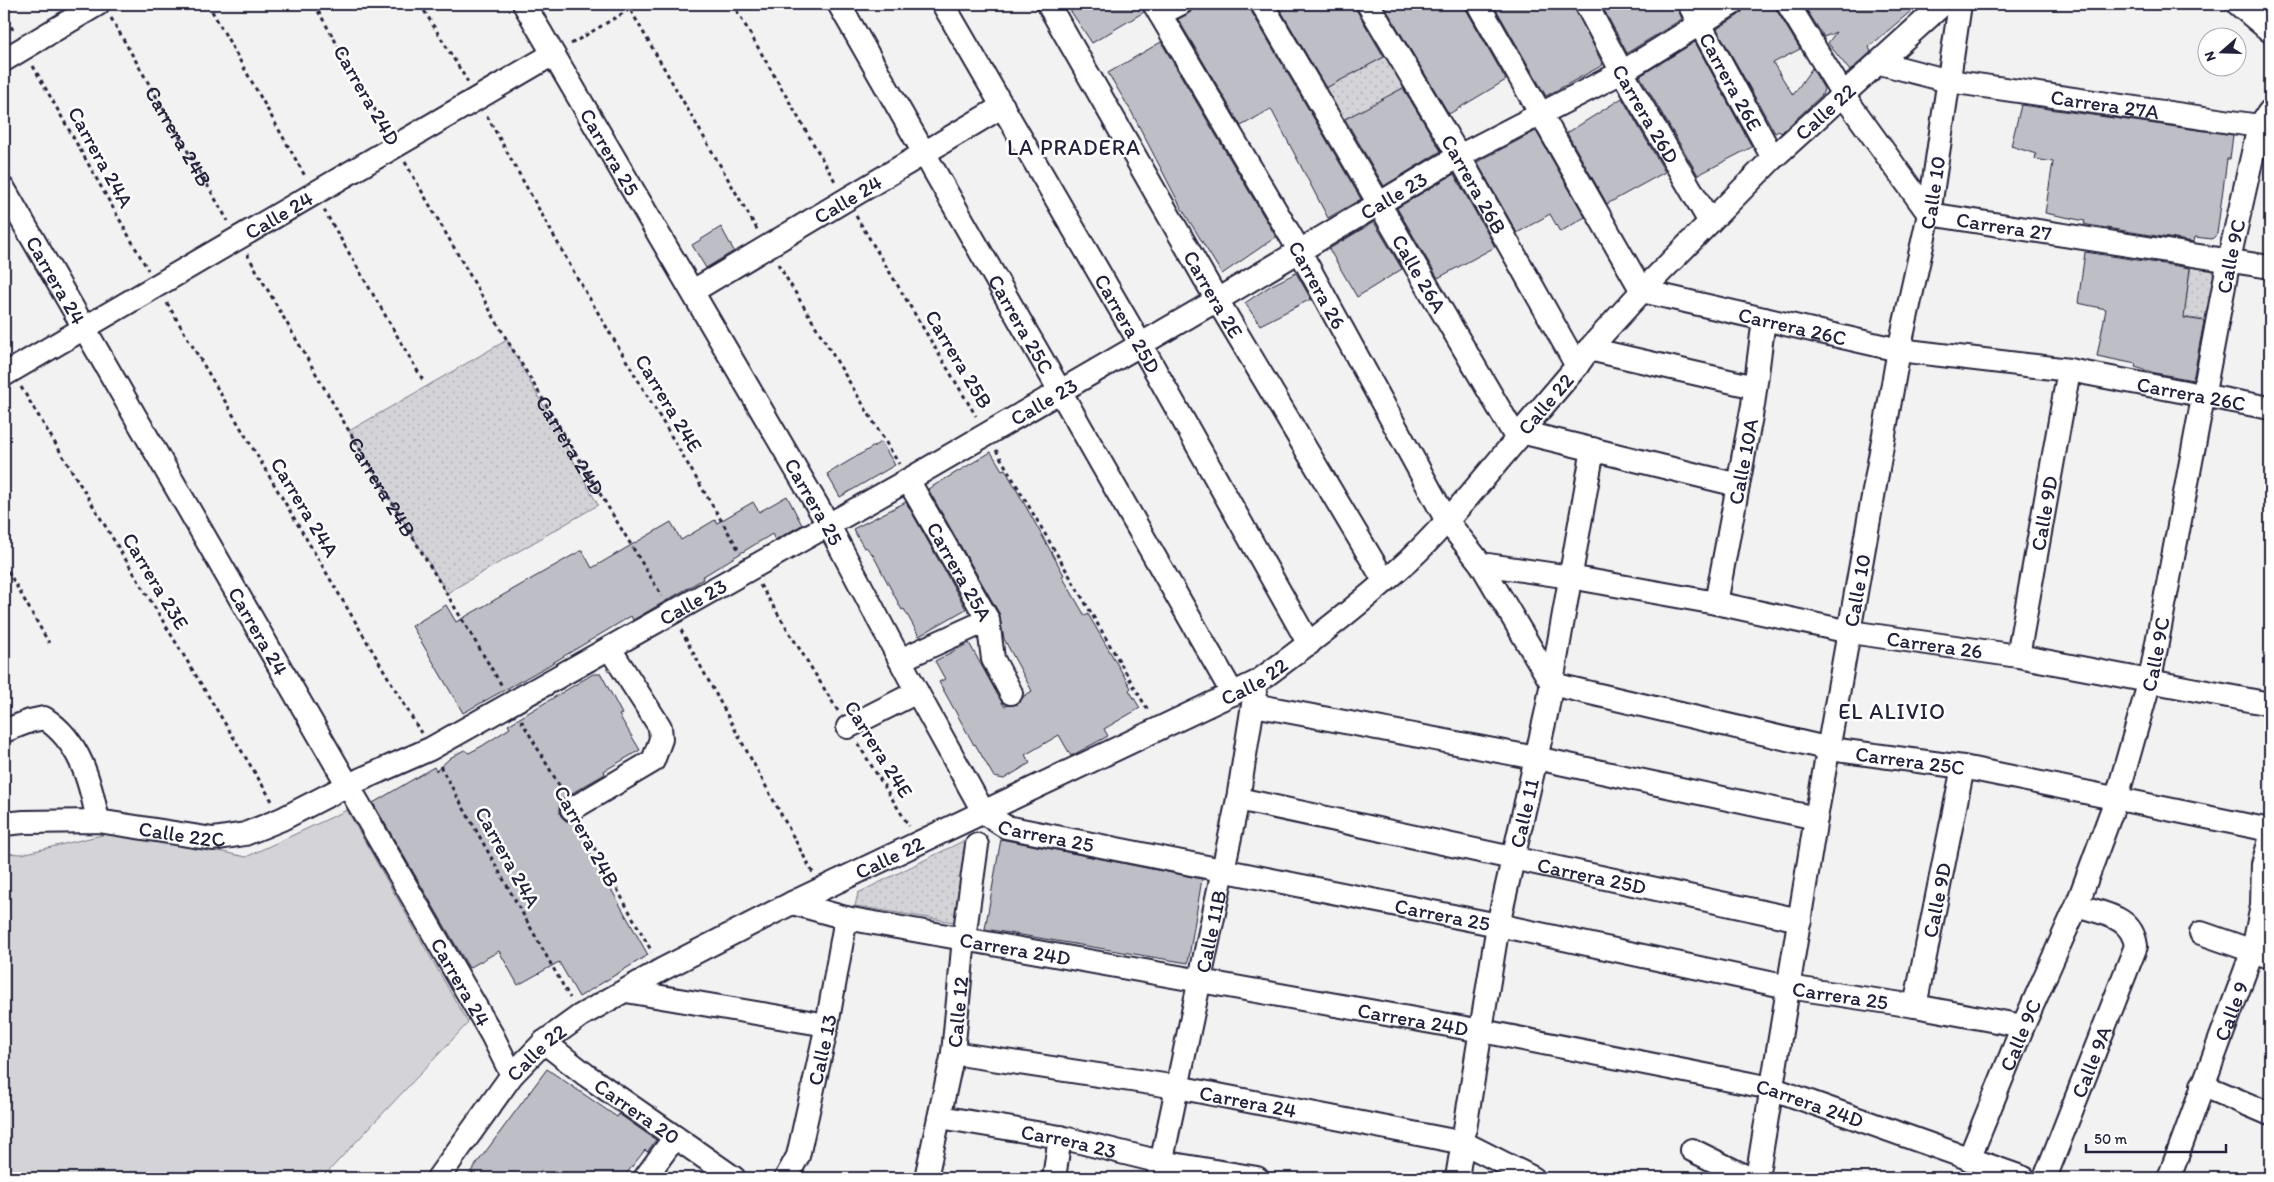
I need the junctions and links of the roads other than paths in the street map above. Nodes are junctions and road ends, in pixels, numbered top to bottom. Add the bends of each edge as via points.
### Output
1 (524, 4) edge
2 (839, 4) edge
3 (943, 4) edge
4 (1048, 4) edge
5 (1262, 4) edge
6 (1368, 4) edge
7 (1478, 4) edge
8 (1586, 4) edge
9 (1732, 4) edge
10 (1788, 4) edge
11 (1943, 4) edge
12 (1960, 4) edge
13 (2238, 4) edge
14 (1165, 7) edge
15 (103, 8) edge
16 (1694, 13) edge
17 (2270, 31) edge
18 (13, 54) edge
19 (553, 54) junction
20 (1880, 63) junction
21 (1622, 72) junction
22 (1949, 81) junction
23 (1844, 96) junction
24 (1003, 106) junction
25 (1542, 115) junction
26 (2265, 119) edge
27 (925, 154) junction
28 (1459, 156) junction
29 (1773, 158) junction
30 (4, 189) edge
31 (1378, 204) junction
32 (1930, 214) junction
33 (1710, 222) junction
34 (1299, 250) junction
35 (2229, 259) junction
36 (2270, 267) edge
37 (692, 291) junction
38 (1642, 291) junction
39 (1218, 300) junction
40 (1764, 319) junction
41 (85, 328) junction
42 (1142, 345) junction
43 (1899, 350) junction
44 (1583, 358) junction
45 (2068, 370) junction
46 (8, 373) edge
47 (1755, 387) junction
48 (1062, 391) junction
49 (2203, 396) junction
50 (2270, 408) edge
51 (1519, 435) junction
52 (1593, 449) junction
53 (908, 480) junction
54 (1738, 485) junction
55 (1447, 521) junction
56 (828, 524) junction
57 (1481, 564) junction
58 (1570, 576) junction
59 (1384, 580) junction
60 (1716, 603) junction
61 (988, 620) junction
62 (1850, 632) junction
63 (1309, 644) junction
64 (610, 649) junction
65 (2018, 656) junction
66 (900, 660) junction
67 (2150, 680) junction
68 (1257, 682) junction
69 (1552, 684) junction
70 (917, 692) junction
71 (1011, 693) dead end
72 (1232, 694) junction
73 (2270, 704) edge
74 (1254, 705) junction
75 (848, 727) road end
76 (4, 731) edge
77 (1830, 749) junction
78 (1536, 758) junction
79 (1963, 767) junction
80 (348, 786) junction
81 (2117, 797) junction
82 (1238, 799) junction
83 (572, 809) road end
84 (984, 813) junction
85 (1816, 818) junction
86 (98, 821) junction
87 (4, 824) edge
88 (2270, 830) edge
89 (2270, 840) edge
90 (977, 845) dead end
91 (1513, 859) junction
92 (1223, 869) junction
93 (792, 904) junction
94 (2077, 905) junction
95 (846, 918) junction
96 (1800, 920) junction
97 (1498, 925) junction
98 (2201, 933) dead end
99 (964, 938) junction
100 (2262, 954) edge
101 (1199, 983) junction
102 (1788, 987) junction
103 (626, 992) junction
104 (1915, 1006) junction
105 (827, 1026) junction
106 (2023, 1026) junction
107 (1482, 1032) junction
108 (544, 1042) junction
109 (953, 1053) junction
110 (512, 1075) junction
111 (2202, 1085) junction
112 (1177, 1086) junction
113 (1771, 1088) junction
114 (2270, 1114) edge
115 (940, 1117) junction
116 (1060, 1137) junction
117 (675, 1138) junction
118 (1464, 1143) junction
119 (1692, 1150) dead end
120 (1969, 1159) junction
121 (1160, 1170) edge
122 (438, 1178) edge
123 (645, 1178) edge
124 (734, 1178) edge
125 (786, 1178) edge
126 (926, 1178) edge
127 (1054, 1178) edge
128 (1257, 1178) edge
129 (1457, 1178) edge
130 (1533, 1178) edge
131 (1749, 1178) edge
132 (1757, 1178) edge
133 (2024, 1178) edge
134 (2045, 1178) edge
135 (2169, 1178) edge

1 - 19 street, Carrera 25
2 - 27 street, Carrera 25C
3 - 24 street, Carrera 25D
4 - 39 street, Carrera 2E
5 - 31 street, Calle 26A
6 - 28 street, Carrera 26B
7 - 25 street
8 - 21 street, Carrera 26D
9 - 16 street, Calle 23
10 - 23 street, Carrera 27
11 - 20 street, Calle 22
12 - 22 street, Calle 10
13 - 17 street
14 - 34 street, Carrera 26
15 - 18 street
16 - 21 street, Calle 23
16 - 29 street, Carrera 26E
19 - 37 street, Carrera 25
19 - 41 street, Calle 24
20 - 22 street, Carrera 27A
20 - 23 street, Calle 22
21 - 25 street, Calle 23
21 - 33 street, Carrera 26D
22 - 26 street, Carrera 27A
22 - 32 street, Calle 10
23 - 29 street, Calle 22
23 - 32 street, Carrera 27
24 - 27 street, Calle 24
24 - 42 street, Carrera 25D
25 - 28 street, Calle 23
25 - 38 street
26 - 35 street, Calle 9C
27 - 37 street, Calle 24
27 - 48 street, Carrera 25C
28 - 31 street, Calle 23
28 - 44 street, Carrera 26B
29 - 33 street, Calle 22
30 - 41 street, Carrera 24
31 - 34 street, Calle 23
31 - 51 street, Calle 26A
32 - 35 street, Carrera 27
32 - 43 street, Calle 10
33 - 38 street, Calle 22
34 - 39 street, Calle 23
34 - 55 street, Carrera 26
35 - 36 street, Carrera 27
35 - 49 street, Calle 9C
37 - 56 street, Carrera 25
38 - 40 street, Carrera 26C
38 - 44 street, Calle 22
39 - 42 street, Calle 23
39 - 59 street, Carrera 2E
40 - 43 street, Carrera 26C
40 - 47 street, Calle 10A
41 - 46 street, Calle 24
41 - 80 street, Carrera 24
42 - 48 street, Calle 23
42 - 63 street, Carrera 25D
43 - 45 street, Carrera 26C
43 - 62 street, Calle 10
44 - 47 street
44 - 51 street, Calle 22
45 - 49 street, Carrera 26C
45 - 65 street, Calle 9D
47 - 54 street, Calle 10A
48 - 53 street, Calle 23
48 - 72 street, Carrera 25C
49 - 50 street, Carrera 26C
49 - 67 street, Calle 9C
51 - 52 street
51 - 55 street, Calle 22
52 - 54 street
52 - 58 street, Calle 11
53 - 56 street, Calle 23
53 - 61 street, Carrera 25A
54 - 60 street, Calle 10A
55 - 57 street, Carrera 26
55 - 59 street, Calle 22
56 - 64 street, Calle 23
56 - 66 street, Carrera 25
57 - 58 street, Carrera 26
57 - 69 street, Carrera 26
58 - 60 street, Carrera 26
58 - 69 street, Calle 11
59 - 63 street, Calle 22
60 - 62 street, Carrera 26
61 - 66 street
61 - 71 street, Carrera 25A via 993,659
62 - 65 street, Carrera 26
62 - 77 street, Calle 10
63 - 68 street, Calle 22
64 - 80 street, Calle 23 via 430,749
64 - 83 street via 660,727 661,739 653,761
65 - 67 street, Carrera 26
66 - 70 street, Carrera 25
67 - 73 street, Carrera 26
67 - 81 street, Calle 9C
68 - 72 street, Calle 22
68 - 74 street, Calle 11B
69 - 77 street, Carrera 25C
69 - 78 street, Calle 11
70 - 75 street
70 - 84 street, Carrera 25
72 - 84 street, Calle 22
74 - 78 street
74 - 82 street, Calle 11B
76 - 86 street via 44,718 60,728 78,754 91,784
77 - 79 street, Carrera 25C
77 - 85 street, Calle 10
78 - 85 street
78 - 91 street, Calle 11
79 - 81 street, Carrera 25C
79 - 104 street, Calle 9D
80 - 86 street, Calle 22C via 245,834 213,839
80 - 110 street, Carrera 24
81 - 88 street, Carrera 25C
81 - 94 street, Calle 9C
82 - 91 street, Carrera 25D
82 - 92 street, Calle 11B
84 - 92 street, Carrera 25 via 1006,827
84 - 93 street, Calle 22
85 - 96 street, Calle 10
86 - 87 street, Calle 22C
89 - 100 street, Calle 9 via 2263,864
90 - 99 street, Calle 12
91 - 96 street, Carrera 25D
91 - 97 street, Calle 11
92 - 97 street, Carrera 25
92 - 101 street, Calle 11B
93 - 95 street, Carrera 24D
93 - 103 street, Calle 22 via 662,970
94 - 106 street, Calle 9C
94 - 134 street, Calle 9A via 2124,921 2132,930 2136,946
95 - 99 street, Carrera 24D
95 - 105 street, Calle 13
96 - 102 street, Calle 10
97 - 102 street, Carrera 25
97 - 107 street, Calle 11
98 - 100 street
99 - 101 street, Carrera 24D
99 - 109 street, Calle 12
100 - 111 street, Calle 9
101 - 107 street, Carrera 24D
101 - 112 street, Calle 11B
102 - 104 street, Carrera 25
102 - 113 street, Calle 10
103 - 105 street
103 - 108 street, Calle 22 via 580,1016
104 - 106 street, Carrera 25
105 - 125 street, Calle 13 via 798,1156
106 - 120 street, Calle 9C
107 - 113 street, Carrera 24D
107 - 118 street, Calle 11
108 - 110 street, Calle 22
108 - 117 street, Carrera 20
109 - 112 street, Carrera 24
109 - 115 street, Calle 12
110 - 122 street, Calle 22
111 - 114 street
111 - 135 street, Calle 9
112 - 118 street, Carrera 24
112 - 121 street, Calle 11B
113 - 120 street, Carrera 24D
113 - 132 street, Calle 10
115 - 116 street, Carrera 23
115 - 126 street, Calle 12
116 - 121 street, Carrera 23
116 - 127 street
117 - 123 street
117 - 124 street, Carrera 20
118 - 129 street, Calle 11
118 - 130 street, Carrera 24
119 - 131 street
120 - 133 street, Carrera 24D
121 - 128 street, Carrera 23

